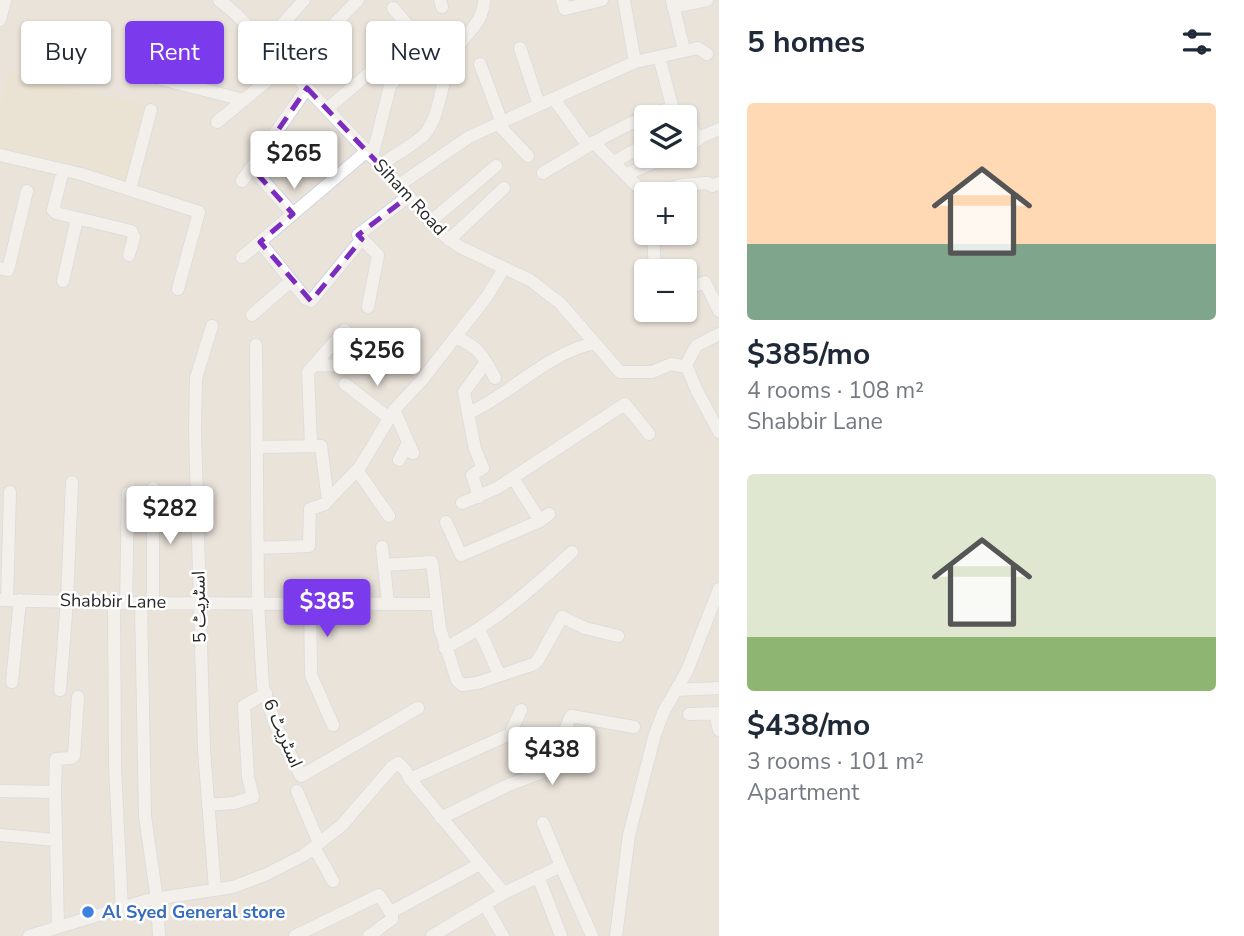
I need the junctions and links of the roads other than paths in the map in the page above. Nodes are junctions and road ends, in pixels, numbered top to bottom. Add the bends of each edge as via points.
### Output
1 (5, 0) edge
2 (219, 0) edge
3 (304, 0) edge
4 (358, 0) edge
5 (484, 0) edge
6 (562, 0) edge
7 (602, 0) edge
8 (624, 0) edge
9 (707, 0) edge
10 (672, 4) edge
11 (393, 8) dead end
12 (0, 20) edge
13 (242, 21) edge
14 (285, 21) edge
15 (336, 21) edge
16 (520, 48) dead end
17 (684, 50) junction
18 (707, 54) dead end
19 (659, 57) junction
20 (635, 62) junction
21 (480, 64) dead end
22 (181, 84) edge
23 (266, 84) edge
24 (303, 84) edge
25 (392, 84) edge
26 (307, 88) junction
27 (554, 99) junction
28 (244, 100) junction
29 (540, 105) junction
30 (671, 105) edge
31 (327, 109) junction
32 (151, 110) dead end
33 (634, 120) edge
34 (216, 122) dead end
35 (500, 124) junction
36 (719, 129) edge
37 (698, 140) edge
38 (590, 144) junction
39 (634, 151) edge
40 (0, 156) edge
41 (528, 156) dead end
42 (373, 157) junction
43 (614, 162) junction
44 (496, 166) dead end
45 (252, 168) junction
46 (641, 168) edge
47 (63, 170) junction
48 (542, 173) dead end
49 (627, 174) junction
50 (242, 181) dead end
51 (634, 182) edge
52 (719, 183) edge
53 (697, 184) edge
54 (399, 185) junction
55 (503, 188) dead end
56 (130, 189) junction
57 (27, 191) dead end
58 (409, 196) junction
59 (293, 214) junction
60 (77, 219) junction
61 (430, 222) junction
62 (362, 239) junction
63 (449, 240) junction
64 (260, 242) junction
65 (129, 255) dead end
66 (242, 257) dead end
67 (0, 268) edge
68 (505, 268) junction
69 (64, 281) dead end
70 (291, 281) junction
71 (697, 285) edge
72 (178, 289) dead end
73 (369, 307) dead end
74 (719, 311) edge
75 (252, 315) dead end
76 (212, 326) dead end
77 (345, 330) dead end
78 (719, 334) edge
79 (456, 337) junction
80 (370, 340) dead end
81 (595, 343) junction
82 (256, 345) dead end
83 (486, 362) junction
84 (314, 365) junction
85 (685, 367) junction
86 (495, 378) dead end
87 (345, 384) dead end
88 (469, 413) junction
89 (391, 414) junction
90 (719, 432) edge
91 (649, 433) dead end
92 (311, 445) junction
93 (258, 447) junction
94 (399, 460) dead end
95 (357, 470) junction
96 (513, 478) junction
97 (72, 482) dead end
98 (153, 488) dead end
99 (10, 492) dead end
100 (128, 493) dead end
101 (479, 497) junction
102 (328, 498) junction
103 (462, 503) dead end
104 (389, 516) dead end
105 (446, 522) dead end
106 (382, 547) dead end
107 (258, 548) junction
108 (572, 552) dead end
109 (384, 565) junction
110 (719, 591) edge
111 (9, 600) edge
112 (67, 600) junction
113 (198, 602) junction
114 (120, 603) junction
115 (147, 603) junction
116 (258, 603) junction
117 (310, 603) junction
118 (388, 603) junction
119 (437, 604) junction
120 (479, 629) junction
121 (618, 636) dead end
122 (445, 648) junction
123 (499, 674) junction
124 (12, 682) dead end
125 (719, 688) edge
126 (704, 689) junction
127 (60, 690) dead end
128 (676, 690) junction
129 (266, 693) junction
130 (78, 697) dead end
131 (418, 708) dead end
132 (521, 710) dead end
133 (713, 713) edge
134 (689, 714) dead end
135 (333, 724) dead end
136 (634, 727) dead end
137 (719, 730) edge
138 (410, 779) junction
139 (298, 791) dead end
140 (0, 792) edge
141 (55, 792) junction
142 (208, 805) junction
143 (441, 818) junction
144 (543, 823) dead end
145 (0, 835) edge
146 (55, 840) junction
147 (316, 845) junction
148 (480, 864) junction
149 (561, 866) junction
150 (538, 876) junction
151 (333, 881) dead end
152 (215, 889) junction
153 (504, 893) junction
154 (157, 900) junction
155 (485, 905) junction
156 (122, 909) junction
157 (391, 912) junction
158 (58, 927) junction
159 (453, 931) edge
160 (32, 936) edge
161 (159, 936) edge
162 (295, 936) edge
163 (369, 936) edge
164 (432, 936) edge
165 (503, 936) edge
166 (561, 936) edge
167 (592, 936) edge
168 (616, 936) edge

1 - 12 street
2 - 13 street, Siham Road
3 - 14 street
4 - 15 street
5 - 42 street via 471,33 452,55 425,134
6 - 7 street via 565,9
8 - 20 street
9 - 10 street
10 - 17 street
11 - 31 street via 415,34
16 - 29 street
17 - 18 street via 698,48
17 - 19 street
19 - 20 street
19 - 30 street
20 - 27 street
21 - 35 street
22 - 28 street
23 - 28 street
24 - 26 street, Siham Road
25 - 42 street
26 - 31 street, Siham Road
26 - 45 street
27 - 29 street
27 - 38 street
28 - 34 street
29 - 35 street
31 - 42 street, Siham Road
32 - 56 street
33 - 38 street
35 - 41 street
35 - 54 street via 469,137
36 - 37 street
38 - 43 street
38 - 48 street
39 - 43 street
40 - 47 street
42 - 54 street, Siham Road
42 - 59 street
43 - 49 street
44 - 61 street
45 - 50 street
45 - 59 street
46 - 49 street
47 - 56 street
47 - 60 street via 53,210
49 - 51 street
52 - 53 street
54 - 58 street, Siham Road
55 - 63 street
56 - 72 street via 199,212
57 - 67 street via 8,270
58 - 61 street, Siham Road
58 - 62 street via 358,235
59 - 64 street
60 - 65 street via 131,232
60 - 69 street
61 - 63 street, Siham Road
62 - 70 street via 311,301
62 - 73 street via 377,256
63 - 68 street, Siham Road
64 - 66 street
64 - 70 street
68 - 79 street
68 - 81 street, Siham Road via 530,279 560,303
70 - 75 street
71 - 74 street via 705,282
76 - 113 street, اسٹریٹ 5 via 196,378
77 - 84 street
78 - 85 street via 696,345
79 - 83 street via 478,349
79 - 89 street
80 - 84 street via 366,366
81 - 85 street, Siham Road via 617,370 631,373 652,372 671,364
81 - 88 street via 561,355
82 - 93 street, اسٹریٹ 6
83 - 86 street
83 - 88 street via 464,392
84 - 92 street via 308,372
85 - 90 street
87 - 89 street
88 - 101 street via 483,468 472,475
89 - 94 street via 411,448
89 - 95 street
91 - 96 street via 625,404
92 - 93 street
92 - 102 street via 323,448
93 - 107 street, اسٹریٹ 6
95 - 102 street
95 - 104 street
96 - 101 street
96 - 105 street via 545,518 461,555
97 - 112 street
98 - 115 street
99 - 111 street
100 - 114 street
101 - 103 street
102 - 107 street via 325,504 310,509 309,546
106 - 109 street
107 - 116 street, اسٹریٹ 6
108 - 120 street
109 - 118 street
109 - 119 street via 432,562
110 - 128 street
111 - 112 street, Shabbir Lane
111 - 124 street
112 - 114 street, Shabbir Lane
112 - 127 street
113 - 115 street, Shabbir Lane
113 - 116 street, Shabbir Lane
113 - 142 street, اسٹریٹ 5
114 - 115 street, Shabbir Lane
114 - 156 street via 115,767
115 - 154 street via 145,816
116 - 117 street, Shabbir Lane
116 - 129 street, اسٹریٹ 6
117 - 118 street, Shabbir Lane
117 - 135 street via 311,675
118 - 119 street, Shabbir Lane
119 - 122 street
120 - 122 street
120 - 123 street
121 - 123 street via 562,617 534,664
122 - 123 street via 462,685
125 - 126 street
126 - 128 street
126 - 133 street
128 - 168 street via 655,734 629,835
129 - 131 street, اسٹریٹ 6 via 275,724 301,776
129 - 142 street via 244,706 253,797
130 - 141 street via 74,756 56,759
132 - 138 street via 510,734
133 - 134 street
133 - 137 street
136 - 143 street via 571,716 548,770
138 - 143 street
138 - 147 street via 401,765 392,767 342,825
139 - 147 street
140 - 141 street
141 - 146 street
142 - 152 street, اسٹریٹ 5
143 - 148 street
144 - 149 street
145 - 146 street
146 - 158 street
147 - 151 street
147 - 152 street via 267,874
148 - 153 street
148 - 157 street
149 - 150 street
149 - 167 street
150 - 153 street
150 - 166 street
152 - 154 street
153 - 155 street
154 - 156 street
154 - 161 street
155 - 159 street
155 - 165 street
156 - 158 street
157 - 162 street via 379,895
157 - 163 street via 392,919
158 - 160 street
159 - 164 street

